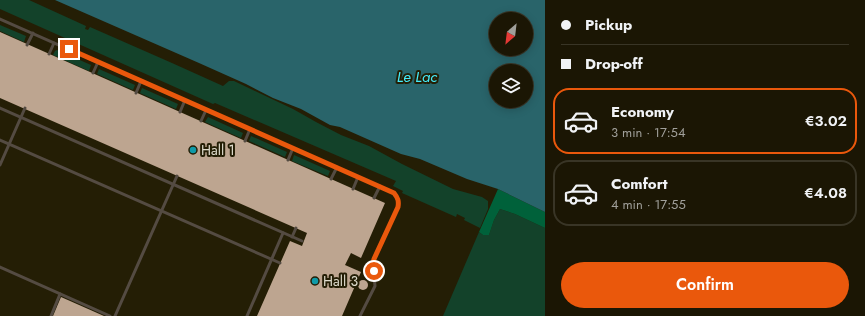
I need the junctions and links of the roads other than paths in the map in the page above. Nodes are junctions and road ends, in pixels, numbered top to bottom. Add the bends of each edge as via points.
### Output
1 (0, 19) edge
2 (32, 33) junction
3 (54, 43) junction
4 (28, 45) dead end
5 (49, 54) dead end
6 (98, 62) junction
7 (92, 73) dead end
8 (141, 81) junction
9 (136, 92) dead end
10 (185, 100) junction
11 (0, 108) edge
12 (25, 108) dead end
13 (206, 110) junction
14 (180, 112) dead end
15 (21, 117) junction
16 (201, 122) dead end
17 (250, 129) junction
18 (0, 140) edge
19 (245, 141) dead end
20 (9, 144) junction
21 (293, 148) junction
22 (288, 160) dead end
23 (0, 165) edge
24 (337, 167) junction
25 (177, 176) dead end
26 (358, 177) junction
27 (331, 179) dead end
28 (173, 184) junction
29 (380, 186) junction
30 (353, 189) dead end
31 (374, 198) dead end
32 (161, 211) junction
33 (296, 228) dead end
34 (283, 233) junction
35 (292, 237) junction
36 (302, 241) dead end
37 (272, 260) junction
38 (280, 264) dead end
39 (0, 267) edge
40 (60, 294) junction
41 (51, 316) edge
42 (110, 316) edge
43 (115, 316) edge
44 (247, 316) edge
45 (360, 316) edge

1 - 2 lane
2 - 3 lane
2 - 4 lane
3 - 5 lane
3 - 6 lane
6 - 7 lane
6 - 8 lane
8 - 9 lane
8 - 10 lane
10 - 13 lane
10 - 14 lane
11 - 15 lane
12 - 15 lane
13 - 16 lane
13 - 17 lane
15 - 20 lane
15 - 28 lane
17 - 19 lane
17 - 21 lane
18 - 20 lane
20 - 23 lane
20 - 32 lane
21 - 22 lane
21 - 24 lane
24 - 26 lane
24 - 27 lane
25 - 28 lane
26 - 29 lane
26 - 30 lane
28 - 32 lane
28 - 34 lane
29 - 31 lane
29 - 45 lane via 394,193 398,198 398,204 374,259 374,286
32 - 37 lane
32 - 43 lane
33 - 35 lane
34 - 35 lane
34 - 37 lane
35 - 36 lane
37 - 38 lane
37 - 44 lane
39 - 40 lane
40 - 41 lane
40 - 42 lane

